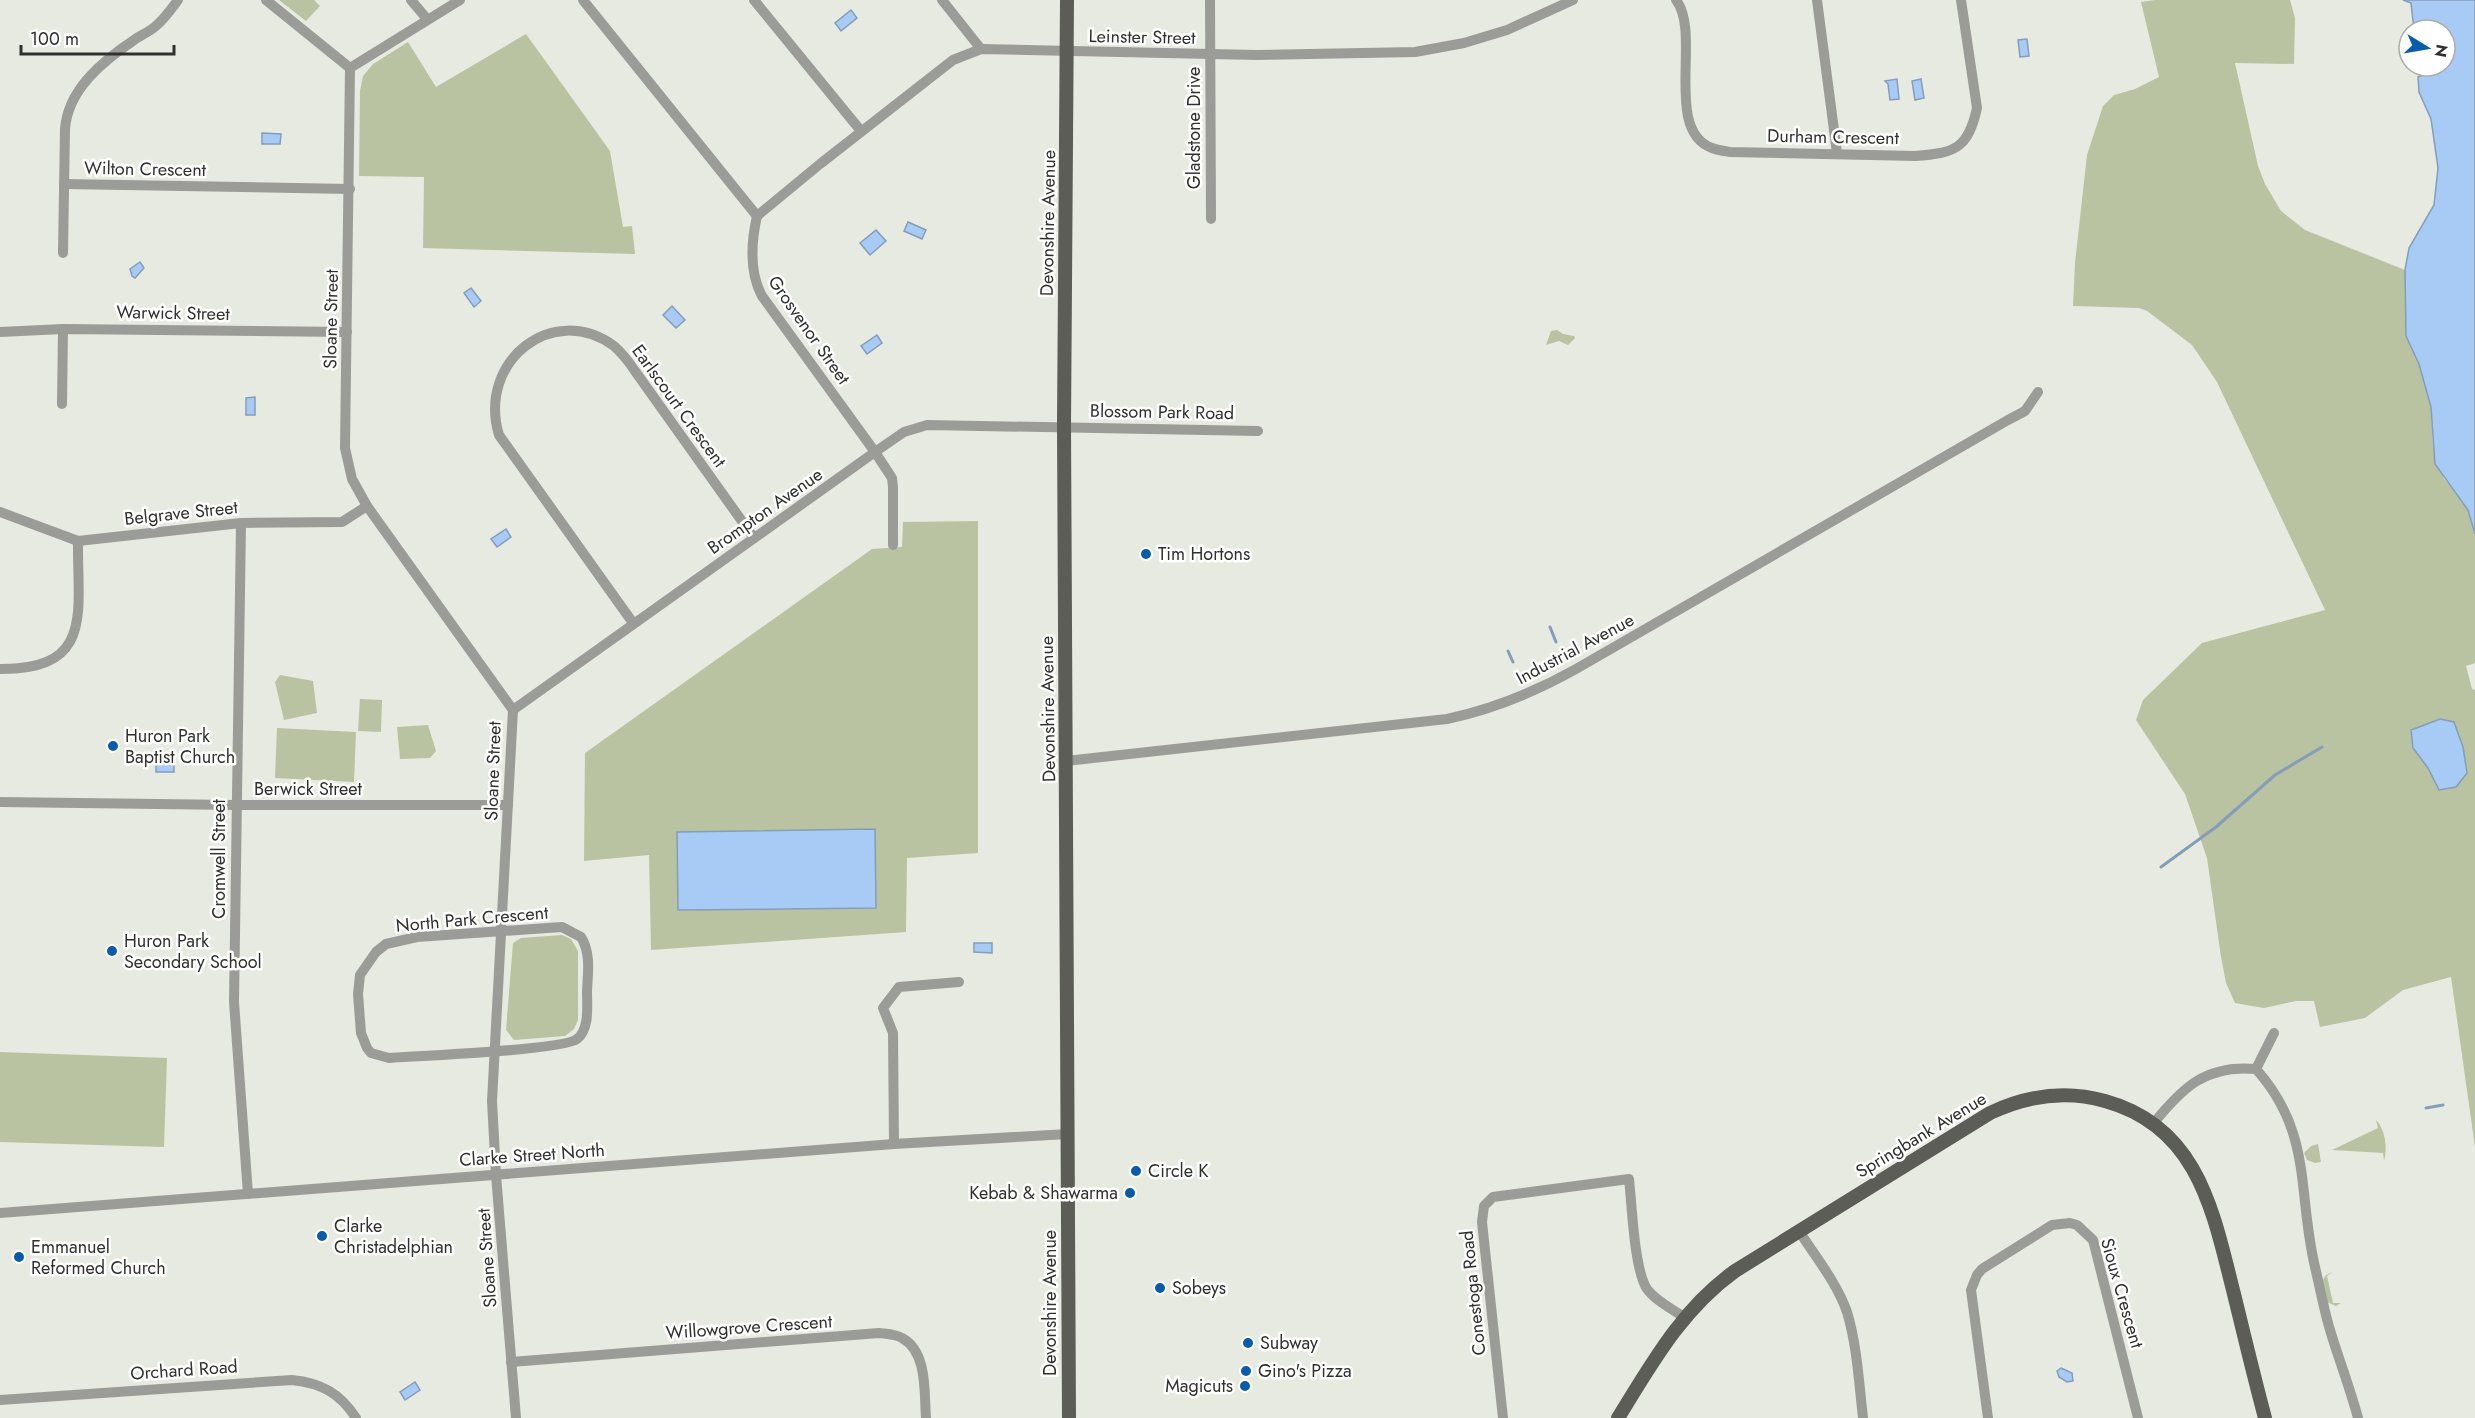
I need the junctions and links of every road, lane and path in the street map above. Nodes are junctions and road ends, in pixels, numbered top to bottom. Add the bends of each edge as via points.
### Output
1 (178, 0) edge
2 (266, 0) edge
3 (411, 0) edge
4 (460, 0) edge
5 (583, 0) edge
6 (754, 0) edge
7 (942, 0) edge
8 (1067, 0) edge
9 (1210, 0) edge
10 (1573, 0) edge
11 (1676, 0) edge
12 (1817, 0) edge
13 (1961, 0) edge
14 (427, 19) junction
15 (981, 49) junction
16 (1068, 52) junction
17 (1209, 54) junction
18 (350, 68) junction
19 (861, 131) junction
20 (1837, 153) junction
21 (64, 184) junction
22 (350, 189) junction
23 (757, 216) junction
24 (1211, 219) dead end
25 (63, 253) dead end
26 (63, 329) junction
27 (0, 332) edge
28 (347, 332) junction
29 (2038, 392) dead end
30 (62, 404) dead end
31 (1064, 426) junction
32 (1258, 431) dead end
33 (875, 452) junction
34 (367, 506) junction
35 (0, 512) edge
36 (241, 523) junction
37 (754, 538) junction
38 (78, 541) junction
39 (893, 545) dead end
40 (633, 623) junction
41 (0, 669) edge
42 (513, 710) junction
43 (1066, 761) junction
44 (0, 801) edge
45 (508, 805) junction
46 (236, 806) junction
47 (502, 931) junction
48 (959, 982) dead end
49 (2274, 1033) dead end
50 (496, 1050) junction
51 (2256, 1069) junction
52 (2153, 1124) junction
53 (1068, 1134) junction
54 (894, 1144) junction
55 (496, 1175) junction
56 (248, 1194) junction
57 (0, 1214) edge
58 (1800, 1231) junction
59 (1684, 1317) junction
60 (511, 1362) junction
61 (0, 1400) edge
62 (356, 1418) edge
63 (516, 1418) edge
64 (926, 1418) edge
65 (1069, 1418) edge
66 (1503, 1418) edge
67 (1618, 1418) edge
68 (1863, 1418) edge
69 (1988, 1418) edge
70 (2138, 1418) edge
71 (2265, 1418) edge
72 (2358, 1418) edge

1 - 21 street, Wilton Crescent via 157,26 110,57 72,101 66,116
2 - 18 street
3 - 14 street
4 - 14 street
5 - 23 street
6 - 19 street
7 - 15 street
8 - 16 main road, Devonshire Avenue
9 - 17 street, Gladstone Drive
10 - 17 street, Leinster Street via 1507,30 1415,52
11 - 20 street, Durham Crescent via 1685,18 1688,116 1699,138 1710,148 1730,152
12 - 20 street
13 - 20 street, Durham Crescent via 1977,108 1963,141 1954,150 1940,154
14 - 18 street
15 - 16 street, Leinster Street
15 - 19 street, Leinster Street via 953,60
16 - 17 street, Leinster Street
16 - 31 main road, Devonshire Avenue
17 - 24 street, Gladstone Drive
18 - 22 street, Sloane Street
19 - 23 street, Leinster Street
21 - 22 street, Wilton Crescent
21 - 25 street
22 - 28 street, Sloane Street
23 - 33 street, Grosvenor Street via 753,271 759,292
26 - 27 street, Warwick Street
26 - 28 street, Warwick Street
26 - 30 street
28 - 34 street, Sloane Street via 346,454 352,479
29 - 43 street, Industrial Avenue via 2025,411 1576,669 1505,703 1447,719
31 - 32 street, Blossom Park Road
31 - 33 street, Brompton Avenue via 927,425 904,432
31 - 43 main road, Devonshire Avenue
33 - 37 street, Brompton Avenue
33 - 39 street, Grosvenor Street via 892,478
34 - 36 street, Belgrave Street via 342,522
34 - 42 street, Sloane Street
35 - 38 street, Belgrave Street
36 - 38 street, Belgrave Street
36 - 46 street, Cromwell Street
37 - 40 street, Brompton Avenue
37 - 40 street, Earlscourt Crescent via 635,370 614,347 576,332 545,335 529,342 509,360 498,384 494,414 499,435
38 - 41 street via 78,614 68,645 47,664
40 - 42 street, Brompton Avenue
42 - 45 street, Sloane Street
43 - 53 main road, Devonshire Avenue
44 - 46 street, Berwick Street
45 - 46 street, Berwick Street
45 - 47 street, Sloane Street
46 - 56 street, Cromwell Street via 234,1002
47 - 50 street, Sloane Street
47 - 50 street, North Park Crescent via 562,927 581,937 588,956 586,1024 579,1038 565,1045
47 - 50 street, North Park Crescent via 417,937 386,944 364,967 358,986 360,1033 367,1048 378,1056
48 - 54 street via 899,987 883,1008 893,1033
49 - 51 street
50 - 55 street, Sloane Street via 492,1108
51 - 52 street via 2219,1071 2189,1084
51 - 72 street via 2277,1096 2293,1130 2315,1266
52 - 58 main road, Springbank Avenue via 2124,1107 2087,1097 2060,1095 2025,1100 1982,1117
52 - 71 main road, Springbank Avenue via 2182,1152 2209,1200
53 - 54 street, Clarke Street North
53 - 65 main road, Devonshire Avenue
54 - 55 street, Clarke Street North
55 - 56 street, Clarke Street North
55 - 60 street, Sloane Street
56 - 57 street, Clarke Street North
58 - 59 main road, Springbank Avenue via 1721,1281
58 - 68 street via 1846,1311
59 - 66 street, Conestoga Road via 1655,1297 1644,1284 1629,1179 1492,1197 1484,1206 1482,1222
59 - 67 main road, Springbank Avenue
60 - 63 street, Sloane Street
60 - 64 street, Willowgrove Crescent via 891,1334 901,1337 916,1352 922,1367
61 - 62 street, Orchard Road via 292,1380 332,1391
69 - 70 street, Sioux Crescent via 1971,1290 1974,1282 1982,1269 2052,1226 2070,1223 2082,1228 2093,1240

